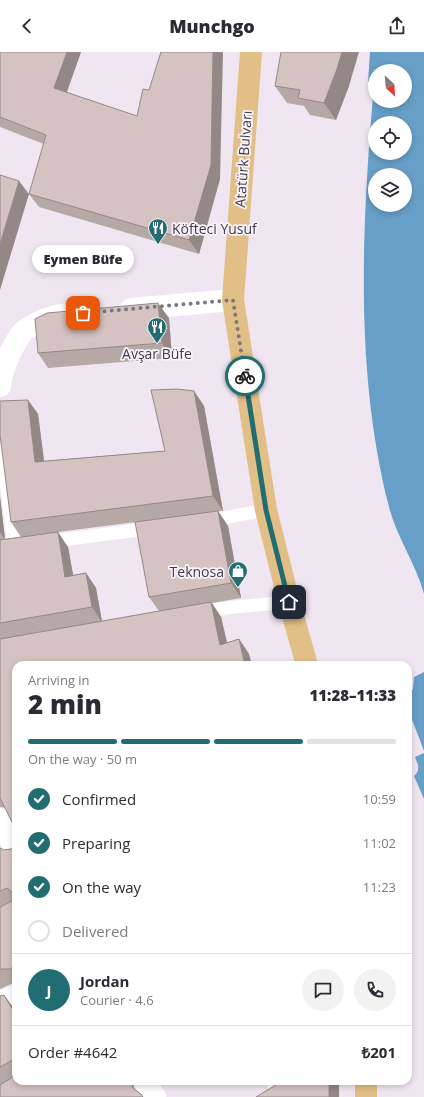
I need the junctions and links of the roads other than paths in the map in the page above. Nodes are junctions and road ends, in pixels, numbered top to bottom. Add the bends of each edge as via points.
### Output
1 (251, 52) edge
2 (233, 300) junction
3 (108, 311) edge
4 (84, 313) edge
5 (1, 377) edge
6 (0, 431) edge
7 (2, 475) edge
8 (266, 510) junction
9 (191, 523) edge
10 (168, 526) edge
11 (14, 546) junction
12 (0, 548) edge
13 (289, 602) junction
14 (186, 615) edge
15 (306, 661) edge
16 (0, 818) edge
17 (12, 844) edge
18 (12, 996) edge
19 (0, 1003) edge
20 (147, 1085) edge
21 (366, 1085) edge
22 (155, 1097) edge
23 (366, 1097) edge

1 - 2 main road, Atatürk Bulvarı
2 - 3 street
2 - 8 main road, Atatürk Bulvarı
4 - 5 street via 53,315 22,333
6 - 7 lane
7 - 11 lane
8 - 9 lane
8 - 13 main road, Atatürk Bulvarı
10 - 11 lane
11 - 12 lane
13 - 14 lane via 225,608
13 - 15 main road, Atatürk Bulvarı
16 - 17 street
18 - 19 street
20 - 22 street
21 - 23 main road

